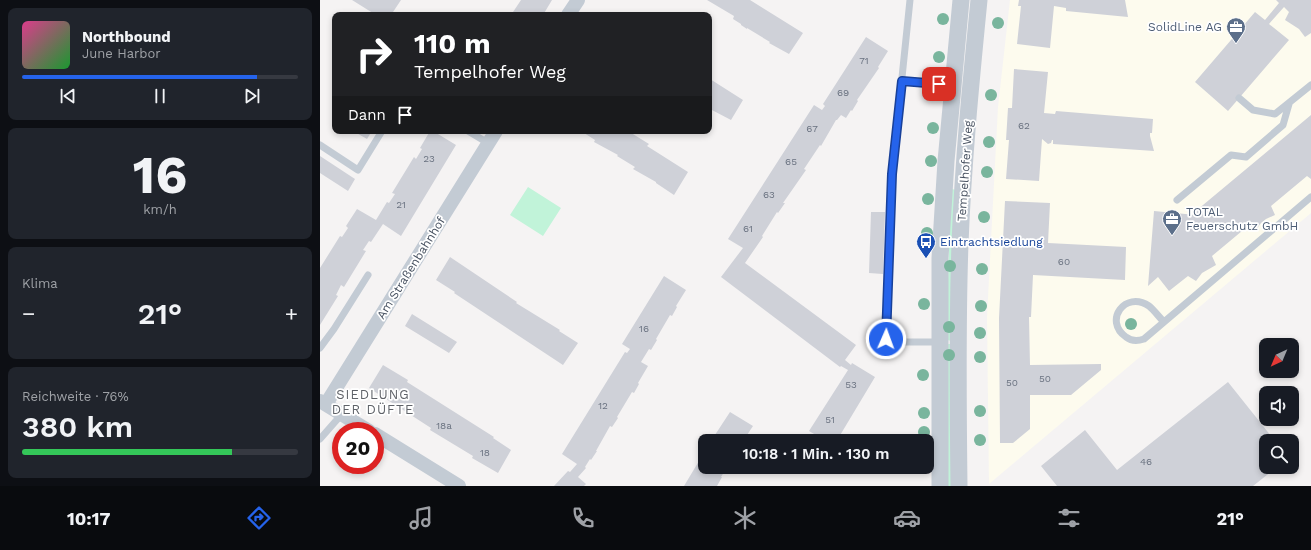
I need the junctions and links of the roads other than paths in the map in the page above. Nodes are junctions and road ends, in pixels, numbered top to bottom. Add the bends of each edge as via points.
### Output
1 (578, 0) edge
2 (910, 0) edge
3 (962, 0) edge
4 (980, 0) edge
5 (570, 12) edge
6 (902, 81) junction
7 (952, 86) junction
8 (1311, 86) edge
9 (1239, 98) dead end
10 (1289, 104) junction
11 (380, 134) edge
12 (480, 134) edge
13 (492, 137) edge
14 (320, 145) edge
15 (946, 161) junction
16 (965, 162) junction
17 (1311, 197) edge
18 (1177, 200) dead end
19 (368, 275) dead end
20 (1164, 322) junction
21 (939, 342) junction
22 (320, 348) edge
23 (323, 402) edge
24 (342, 414) junction
25 (355, 422) edge
26 (320, 439) edge
27 (384, 440) edge
28 (459, 486) edge
29 (940, 486) edge
30 (959, 486) edge

1 - 5 street
2 - 6 lane
3 - 7 street, Tempelhofer Weg
4 - 16 street, Tempelhofer Weg
6 - 7 lane
6 - 21 lane via 892,174 886,339 902,342
7 - 15 street, Tempelhofer Weg
8 - 10 lane
9 - 10 lane via 1253,110 1276,114
10 - 18 lane via 1283,125 1246,157 1231,155
11 - 14 lane via 358,170
12 - 13 lane
13 - 23 street, Am Straßenbahnhof
15 - 16 street
15 - 21 street, Tempelhofer Weg via 940,258
16 - 30 street, Tempelhofer Weg via 958,335
17 - 20 lane
19 - 22 lane
20 - 20 lane via 1150,306 1134,300 1118,311 1115,323 1120,333 1129,340 1139,340 1144,339
21 - 29 street, Tempelhofer Weg
23 - 24 street
24 - 25 street
24 - 26 lane
27 - 28 street

